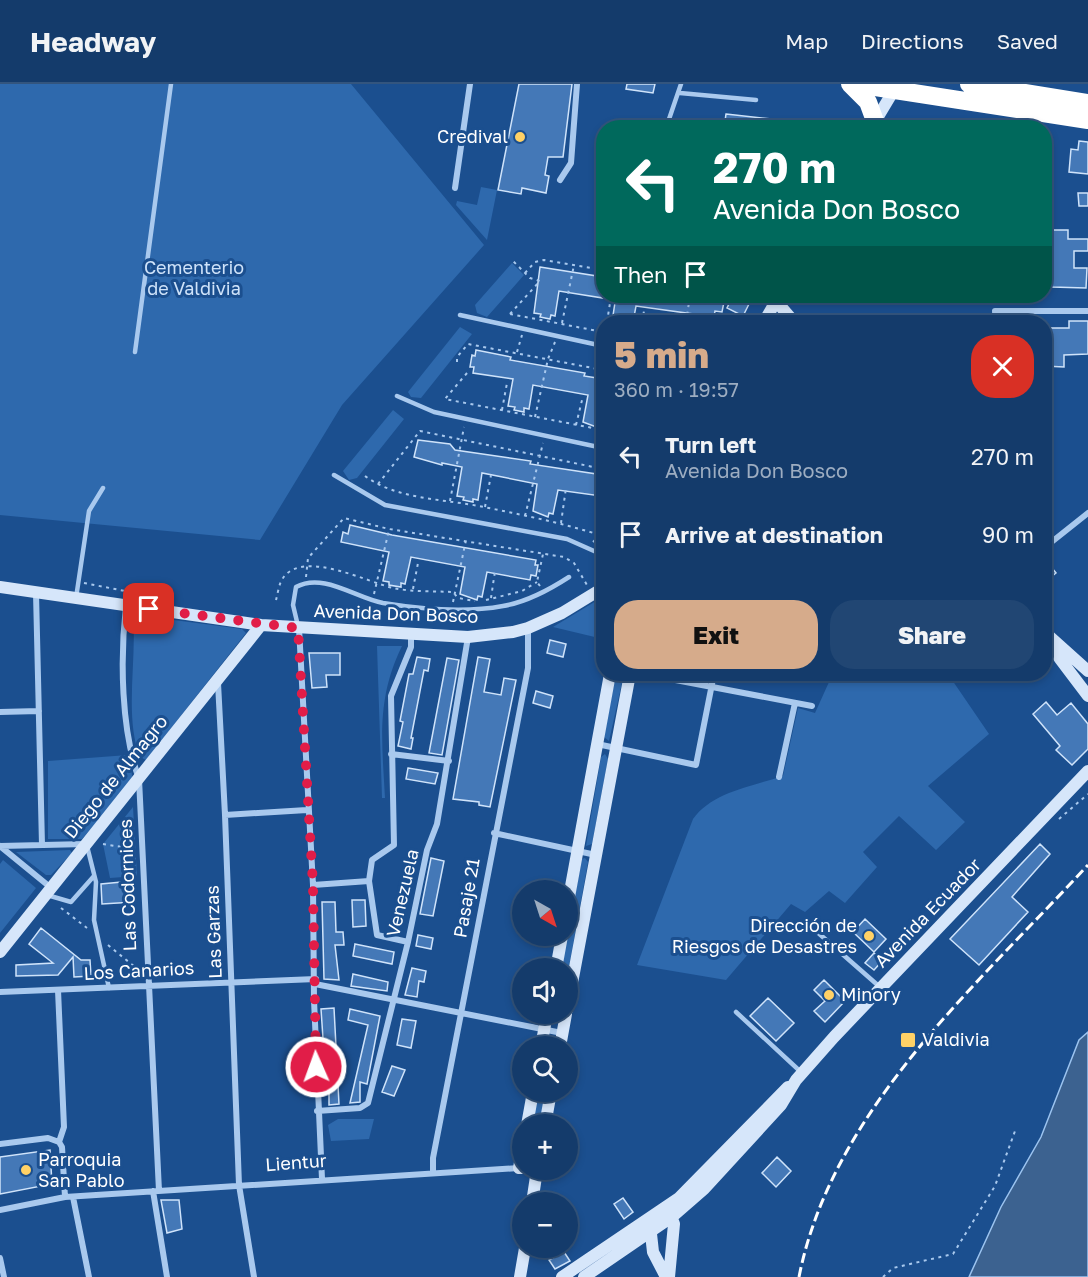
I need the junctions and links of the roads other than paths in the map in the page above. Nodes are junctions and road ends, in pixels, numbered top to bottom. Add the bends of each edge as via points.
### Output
1 (171, 84) edge
2 (470, 84) edge
3 (577, 84) edge
4 (681, 84) edge
5 (850, 84) edge
6 (856, 84) edge
7 (922, 84) edge
8 (929, 84) edge
9 (969, 84) edge
10 (899, 87) edge
11 (680, 93) junction
12 (756, 100) dead end
13 (1088, 103) edge
14 (669, 120) edge
15 (873, 120) edge
16 (877, 120) edge
17 (1088, 120) edge
18 (560, 180) dead end
19 (455, 188) dead end
20 (996, 311) joint
21 (1088, 311) edge
22 (460, 315) dead end
23 (995, 315) edge
24 (596, 345) edge
25 (135, 352) dead end
26 (397, 396) dead end
27 (596, 447) edge
28 (334, 475) dead end
29 (103, 488) dead end
30 (1088, 513) edge
31 (1052, 542) edge
32 (596, 551) edge
33 (569, 577) dead end
34 (0, 587) edge
35 (36, 592) junction
36 (596, 592) edge
37 (76, 598) junction
38 (126, 605) junction
39 (261, 625) junction
40 (298, 628) junction
41 (528, 628) junction
42 (411, 634) junction
43 (468, 637) junction
44 (1052, 638) edge
45 (1052, 645) edge
46 (1088, 671) edge
47 (218, 679) junction
48 (609, 681) edge
49 (629, 681) edge
50 (681, 681) edge
51 (713, 681) edge
52 (712, 687) junction
53 (1088, 696) edge
54 (795, 703) junction
55 (812, 706) dead end
56 (39, 711) junction
57 (0, 712) edge
58 (597, 744) junction
59 (616, 748) junction
60 (392, 754) junction
61 (449, 762) junction
62 (1088, 771) edge
63 (779, 777) dead end
64 (139, 779) junction
65 (307, 810) junction
66 (225, 815) junction
67 (494, 833) junction
68 (86, 843) junction
69 (42, 845) junction
70 (0, 846) edge
71 (578, 851) junction
72 (596, 855) junction
73 (94, 876) junction
74 (572, 880) edge
75 (369, 881) junction
76 (313, 885) junction
77 (47, 891) junction
78 (816, 931) dead end
79 (408, 942) junction
80 (0, 952) edge
81 (577, 958) edge
82 (230, 982) junction
83 (316, 982) junction
84 (147, 985) junction
85 (109, 988) junction
86 (881, 988) junction
87 (58, 990) junction
88 (0, 992) edge
89 (393, 1001) junction
90 (461, 1012) junction
91 (736, 1012) dead end
92 (545, 1024) edge
93 (565, 1024) edge
94 (544, 1030) junction
95 (563, 1033) junction
96 (543, 1036) edge
97 (562, 1036) edge
98 (799, 1077) junction
99 (317, 1111) junction
100 (59, 1142) junction
101 (0, 1144) edge
102 (512, 1168) edge
103 (434, 1173) junction
104 (322, 1179) junction
105 (239, 1185) junction
106 (156, 1191) junction
107 (69, 1197) junction
108 (0, 1210) edge
109 (670, 1212) junction
110 (651, 1218) junction
111 (649, 1232) junction
112 (626, 1248) junction
113 (653, 1252) junction
114 (0, 1258) edge
115 (523, 1258) edge
116 (525, 1258) edge
117 (4, 1277) edge
118 (89, 1277) edge
119 (167, 1277) edge
120 (254, 1277) edge
121 (520, 1277) edge
122 (528, 1277) edge
123 (562, 1277) edge
124 (584, 1277) edge
125 (667, 1277) edge

1 - 25 lane
2 - 19 street
3 - 18 street via 571,163
4 - 11 lane
5 - 15 highway via 868,102
6 - 10 highway
7 - 8 highway
9 - 13 highway
10 - 16 main road
10 - 17 highway
11 - 12 lane
11 - 14 lane
20 - 21 street
20 - 23 lane
22 - 24 lane
26 - 27 lane via 434,412
28 - 32 lane via 385,505 567,539
29 - 37 lane via 88,511
30 - 31 street
33 - 40 lane via 523,601 489,608 381,602 344,587 305,582 296,587 293,601
34 - 35 main road, Avenida Don Bosco
35 - 37 main road, Avenida Don Bosco
35 - 56 street
36 - 41 main road, Avenida Don Bosco
37 - 38 main road, Avenida Don Bosco
38 - 39 main road, Avenida Don Bosco
38 - 64 street, Las Codornices via 124,686 130,756
39 - 40 main road, Avenida Don Bosco
39 - 47 main road, Diego de Almagro
40 - 42 main road, Avenida Don Bosco
40 - 65 street
41 - 43 main road, Avenida Don Bosco
41 - 67 street, Pasaje 21 via 528,668
42 - 43 main road, Avenida Don Bosco
42 - 60 street via 411,647 391,696
43 - 61 street, Venezuela
44 - 46 main road
45 - 53 main road
47 - 64 main road, Diego de Almagro
47 - 66 street, Las Garzas
48 - 58 main road
49 - 59 main road
50 - 52 street
51 - 52 street
52 - 54 street
52 - 59 street via 696,765
54 - 55 street
54 - 63 street
56 - 57 street
56 - 69 street
58 - 59 street
58 - 71 main road
59 - 72 main road
60 - 61 street
60 - 75 street via 394,845 372,860
61 - 79 street, Venezuela
62 - 86 main road, Avenida Ecuador
64 - 68 main road, Diego de Almagro
64 - 84 street, Las Codornices
65 - 66 street
65 - 76 street
66 - 82 street, Las Garzas
67 - 71 street
67 - 90 street, Pasaje 21
68 - 69 street
68 - 73 lane
68 - 77 main road, Diego de Almagro
69 - 70 street
70 - 77 street
71 - 72 street
71 - 74 main road
72 - 81 main road
73 - 77 lane via 71,902
73 - 85 lane via 94,920
75 - 76 street
75 - 79 street via 377,935
76 - 83 street
77 - 80 main road, Diego de Almagro
78 - 86 lane
79 - 89 street, Venezuela
82 - 83 street, Los Canarios
82 - 84 street, Los Canarios
82 - 105 street, Las Garzas
83 - 89 street, Los Canarios
83 - 99 street
84 - 85 street, Los Canarios
84 - 106 street, Las Codornices
85 - 87 street, Los Canarios
86 - 98 main road, Avenida Ecuador
87 - 88 street, Los Canarios
87 - 100 street via 64,1127
89 - 90 street, Los Canarios
89 - 99 street, Venezuela via 368,1103 360,1108
90 - 94 street, Los Canarios
90 - 103 street, Pasaje 21 via 433,1158
91 - 98 lane
92 - 94 main road
93 - 95 main road
94 - 95 street, Los Canarios
94 - 96 main road
95 - 97 main road
98 - 109 main road, Avenida Ecuador via 774,1098
98 - 109 main road, Avenida Ecuador via 781,1105 723,1170
99 - 104 street
100 - 101 street via 48,1138
100 - 107 street
102 - 103 street, Lientur
103 - 104 street, Lientur
104 - 105 street, Lientur
105 - 106 street, Lientur
105 - 120 street, Las Garzas
106 - 107 street, Lientur
106 - 119 street, Las Codornices
107 - 108 street, Lientur
107 - 118 street
109 - 110 main road
109 - 111 main road
109 - 125 main road
110 - 111 main road
110 - 123 main road
111 - 112 main road
111 - 113 main road
112 - 113 main road via 641,1246
112 - 124 main road
113 - 125 main road
114 - 117 street
115 - 121 main road
116 - 122 main road

